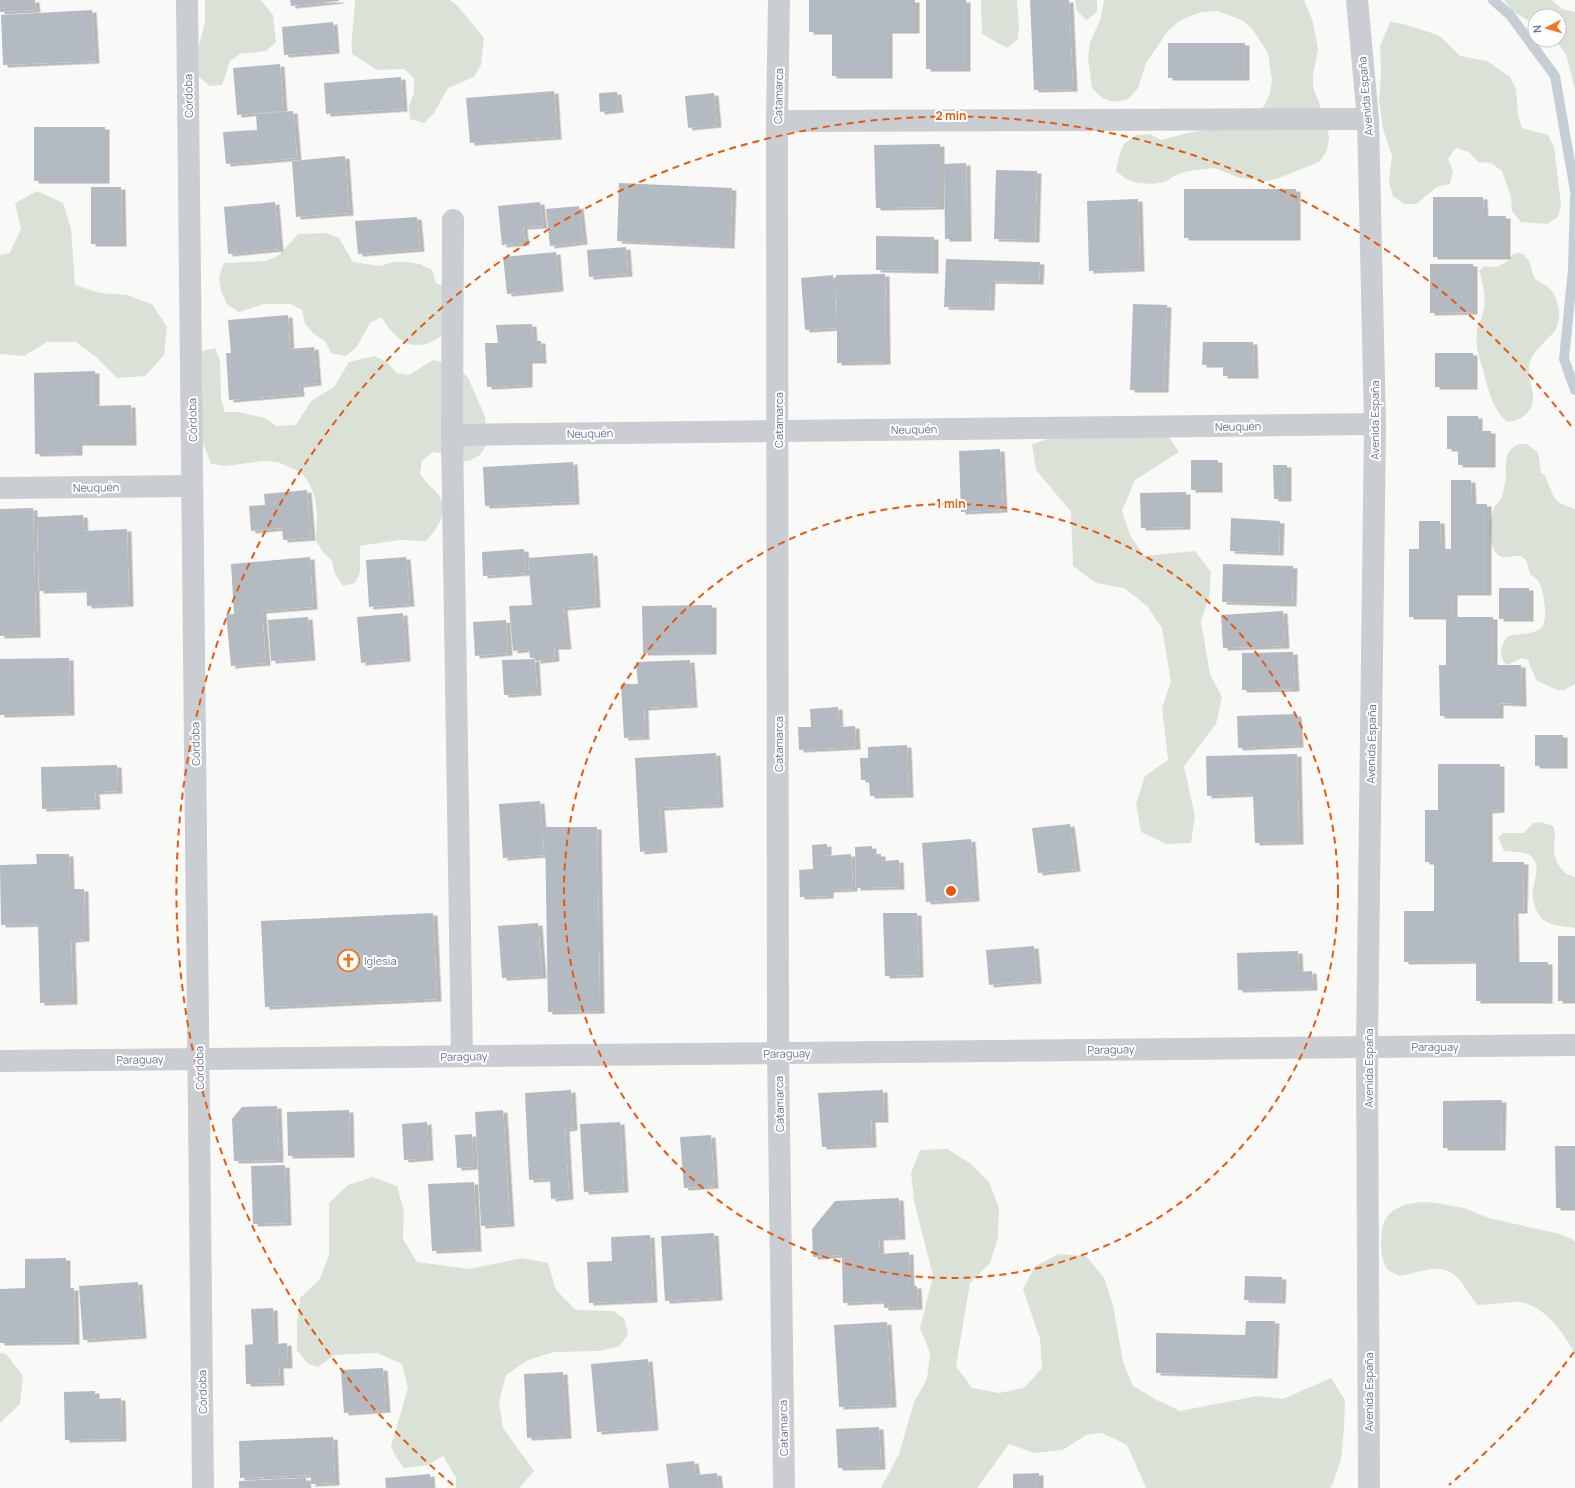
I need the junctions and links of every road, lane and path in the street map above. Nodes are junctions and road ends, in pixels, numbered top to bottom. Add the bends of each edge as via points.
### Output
1 (187, 0) edge
2 (779, 0) edge
3 (1357, 0) edge
4 (1368, 119) junction
5 (778, 121) junction
6 (453, 220) dead end
7 (1375, 424) junction
8 (778, 431) junction
9 (452, 435) junction
10 (192, 486) junction
11 (0, 488) edge
12 (1575, 1045) edge
13 (1367, 1047) junction
14 (778, 1053) junction
15 (462, 1056) junction
16 (198, 1059) junction
17 (0, 1061) edge
18 (203, 1488) edge
19 (784, 1488) edge
20 (1369, 1488) edge

1 - 10 street, Córdoba
2 - 5 street, Catamarca
3 - 4 street, Avenida España
4 - 5 street
4 - 7 street, Avenida España
5 - 8 street, Catamarca
6 - 9 street
7 - 8 street, Neuquén
7 - 13 street, Avenida España
8 - 9 street, Neuquén
8 - 14 street, Catamarca
9 - 15 street
10 - 11 street, Neuquén
10 - 16 street, Córdoba
12 - 13 street, Paraguay
13 - 14 street, Paraguay
13 - 20 street, Avenida España
14 - 15 street, Paraguay
14 - 19 street, Catamarca
15 - 16 street, Paraguay
16 - 17 street, Paraguay
16 - 18 street, Córdoba

